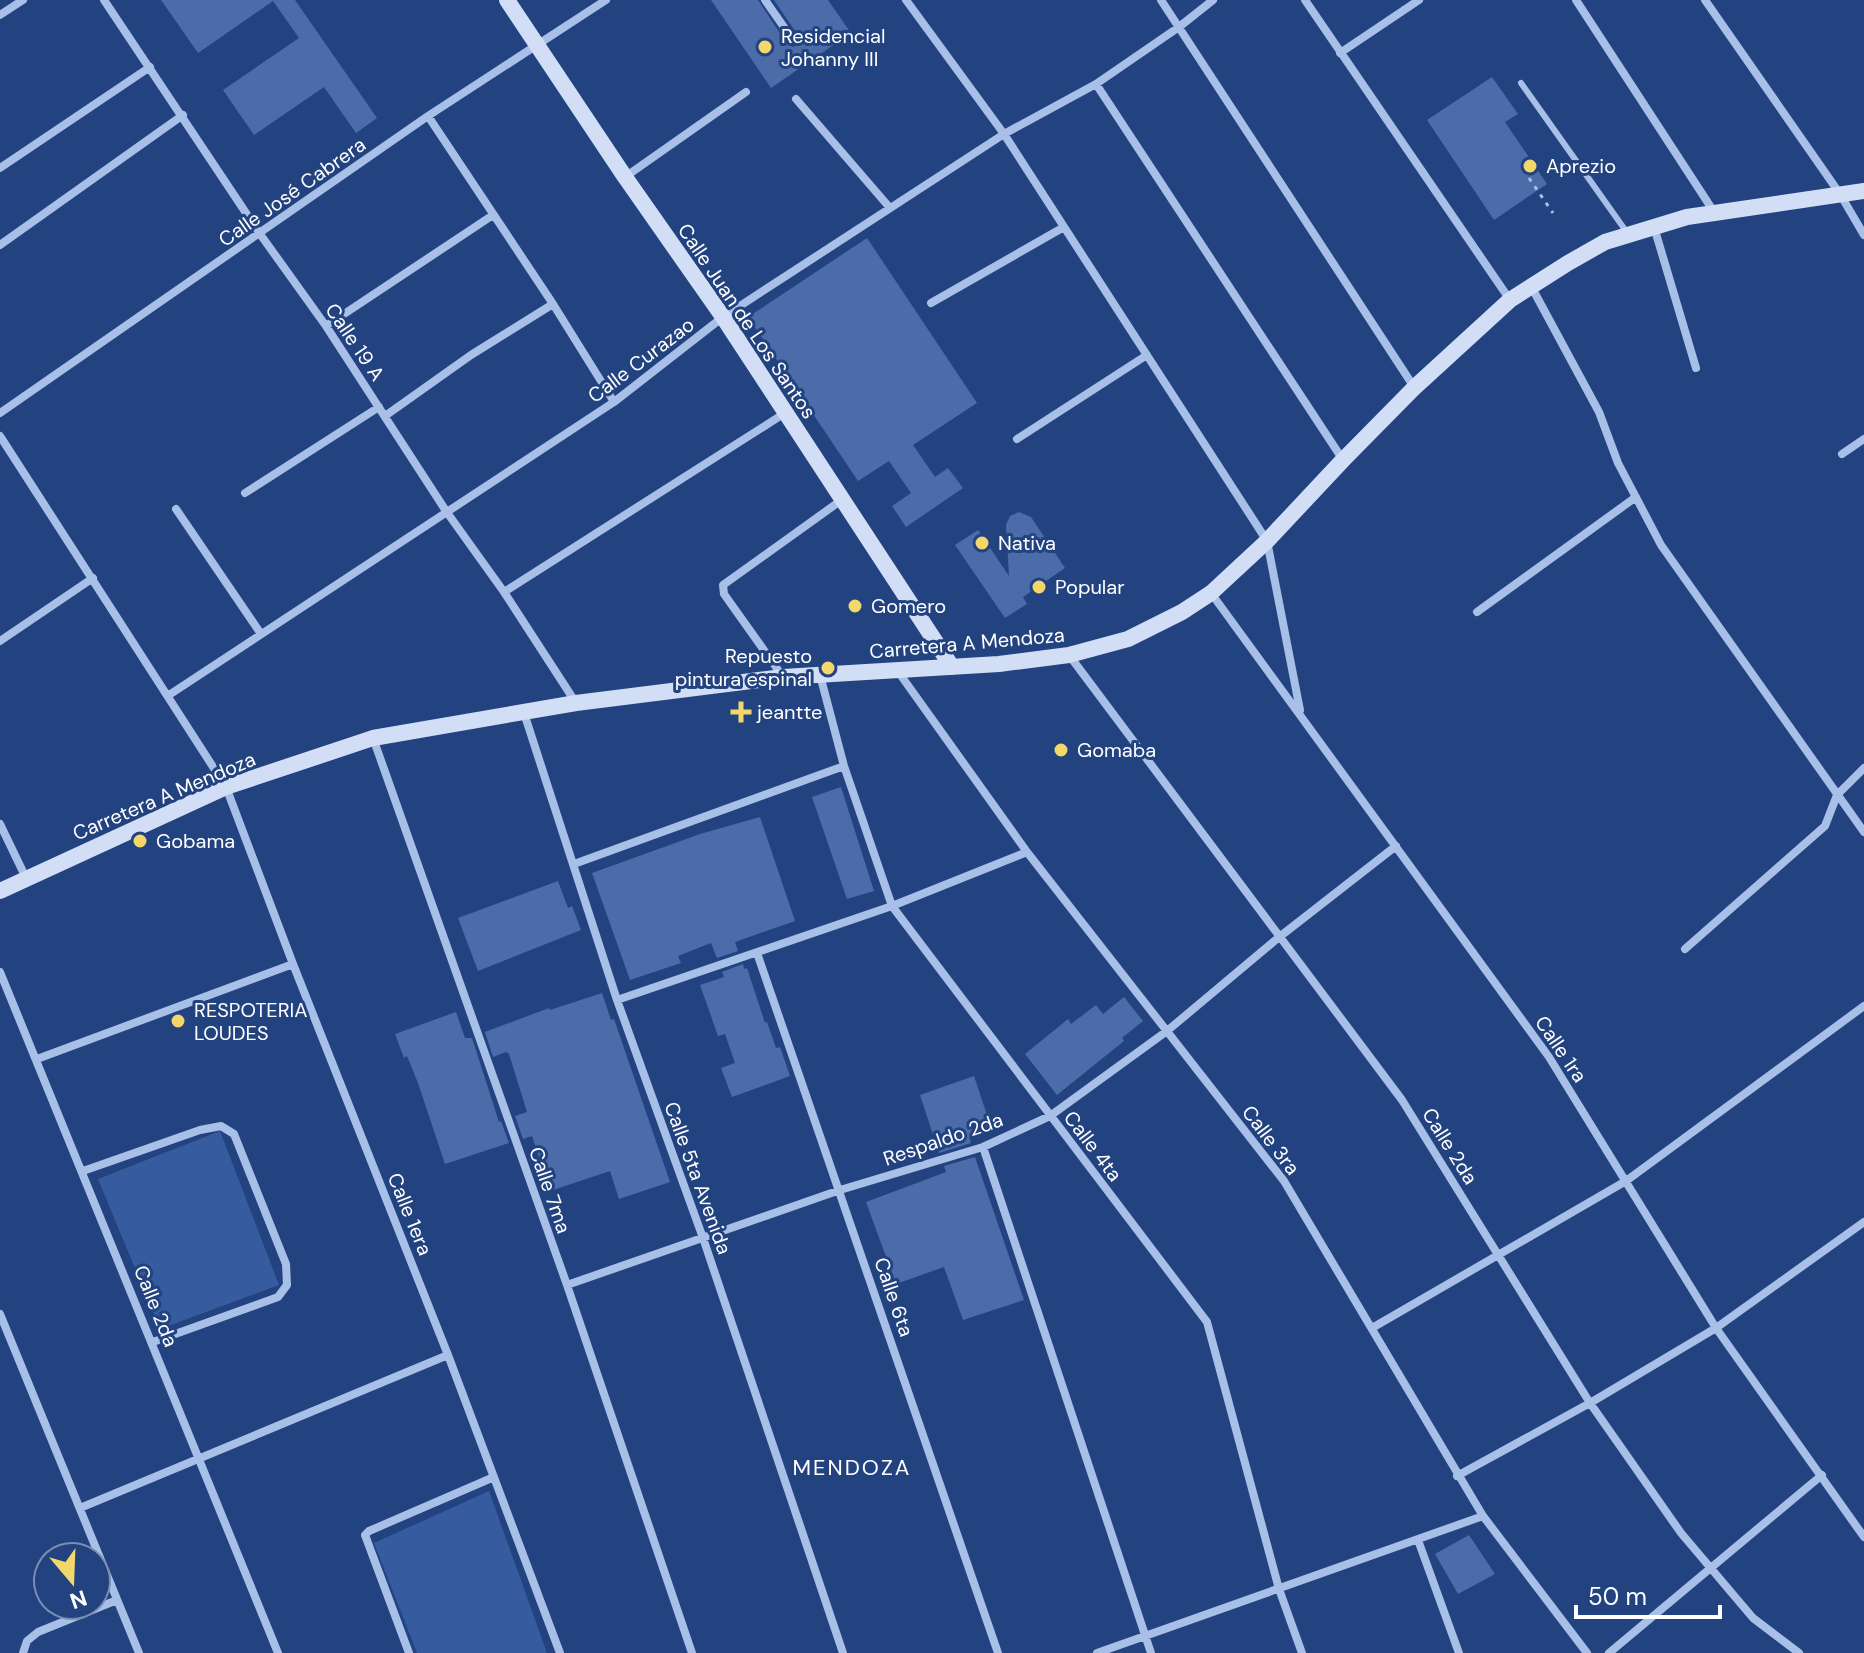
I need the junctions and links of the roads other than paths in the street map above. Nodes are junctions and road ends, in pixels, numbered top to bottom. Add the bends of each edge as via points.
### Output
1 (23, 0) edge
2 (104, 0) edge
3 (507, 0) edge
4 (606, 0) edge
5 (765, 0) edge
6 (906, 0) edge
7 (1161, 0) edge
8 (1213, 0) edge
9 (1305, 0) edge
10 (1419, 0) edge
11 (1576, 0) edge
12 (1705, 0) edge
13 (0, 15) edge
14 (1179, 27) junction
15 (793, 40) dead end
16 (538, 44) junction
17 (1340, 53) junction
18 (150, 67) junction
19 (1521, 83) dead end
20 (1096, 84) junction
21 (746, 92) dead end
22 (796, 99) dead end
23 (183, 115) junction
24 (428, 116) junction
25 (1004, 134) junction
26 (0, 168) edge
27 (625, 177) junction
28 (1864, 191) edge
29 (1840, 194) junction
30 (890, 208) junction
31 (1714, 212) junction
32 (493, 215) junction
33 (1654, 226) junction
34 (1064, 227) junction
35 (260, 234) junction
36 (1628, 234) junction
37 (1864, 235) edge
38 (0, 245) edge
39 (1531, 286) junction
40 (1510, 300) junction
41 (931, 303) dead end
42 (553, 304) junction
43 (723, 317) junction
44 (326, 326) junction
45 (1147, 355) junction
46 (1696, 368) dead end
47 (1415, 387) junction
48 (614, 402) junction
49 (379, 407) junction
50 (0, 413) edge
51 (785, 413) junction
52 (385, 416) junction
53 (0, 436) edge
54 (1017, 439) dead end
55 (1864, 439) edge
56 (1842, 454) dead end
57 (1343, 460) junction
58 (245, 493) dead end
59 (1636, 497) junction
60 (844, 499) junction
61 (176, 509) dead end
62 (446, 511) junction
63 (1267, 541) junction
64 (93, 578) junction
65 (504, 592) junction
66 (1211, 593) junction
67 (1477, 612) dead end
68 (261, 634) junction
69 (0, 641) edge
70 (1069, 655) junction
71 (952, 667) junction
72 (896, 669) junction
73 (820, 675) junction
74 (783, 677) junction
75 (169, 695) junction
76 (576, 703) junction
77 (1300, 712) junction
78 (524, 713) junction
79 (373, 738) junction
80 (844, 766) junction
81 (1864, 768) edge
82 (226, 787) junction
83 (1837, 795) junction
84 (0, 824) edge
85 (1864, 832) edge
86 (1396, 846) junction
87 (1027, 852) junction
88 (574, 864) junction
89 (26, 878) junction
90 (0, 891) edge
91 (892, 906) junction
92 (1278, 938) junction
93 (1685, 949) dead end
94 (757, 953) junction
95 (293, 964) junction
96 (0, 972) edge
97 (617, 1000) junction
98 (1864, 1006) edge
99 (1167, 1031) junction
100 (37, 1059) junction
101 (1050, 1116) junction
102 (983, 1147) junction
103 (83, 1171) junction
104 (1626, 1181) junction
105 (840, 1190) junction
106 (1864, 1222) edge
107 (703, 1238) junction
108 (1497, 1253) junction
109 (567, 1285) junction
110 (0, 1314) edge
111 (1372, 1328) junction
112 (1716, 1328) junction
113 (153, 1342) junction
114 (448, 1355) junction
115 (1590, 1403) junction
116 (201, 1458) junction
117 (1822, 1475) junction
118 (1457, 1476) junction
119 (494, 1477) junction
120 (80, 1508) junction
121 (1483, 1516) junction
122 (1864, 1537) edge
123 (1418, 1540) junction
124 (1711, 1569) junction
125 (1279, 1589) junction
126 (117, 1600) junction
127 (1146, 1637) junction
128 (23, 1653) edge
129 (139, 1653) edge
130 (278, 1653) edge
131 (409, 1653) edge
132 (560, 1653) edge
133 (692, 1653) edge
134 (843, 1653) edge
135 (998, 1653) edge
136 (1097, 1653) edge
137 (1151, 1653) edge
138 (1302, 1653) edge
139 (1459, 1653) edge
140 (1587, 1653) edge
141 (1609, 1653) edge
142 (1799, 1653) edge

1 - 13 street
2 - 18 street, Calle 19 A
3 - 16 street, Calle Juan de Los Santos
4 - 16 street, Calle José Cabrera
5 - 15 street
6 - 25 street
7 - 14 street
8 - 14 street, Calle Curazao
9 - 17 street
10 - 17 street
11 - 31 street
12 - 29 street
14 - 20 street, Calle Curazao
14 - 47 street
16 - 24 street, Calle José Cabrera
16 - 27 street, Calle Juan de Los Santos
17 - 40 street
18 - 23 street, Calle 19 A
18 - 26 street
19 - 36 lane
20 - 25 street, Calle Curazao
20 - 57 street
21 - 27 street
22 - 30 street
23 - 35 street, Calle 19 A
23 - 38 street
24 - 32 street
24 - 35 street, Calle José Cabrera
25 - 30 street, Calle Curazao
25 - 34 street
27 - 43 street, Calle Juan de Los Santos
28 - 29 street, Carretera A Mendoza
29 - 31 street, Carretera A Mendoza
29 - 37 street
30 - 43 street, Calle Curazao
31 - 33 street, Carretera A Mendoza
32 - 42 street
32 - 44 street
33 - 36 street, Carretera A Mendoza
33 - 46 street
34 - 41 street
34 - 45 street
35 - 44 street, Calle 19 A
35 - 50 street, Calle José Cabrera
36 - 39 street, Carretera A Mendoza via 1593,248
39 - 40 street, Carretera A Mendoza
39 - 59 street via 1599,412
40 - 47 street, Carretera A Mendoza
42 - 48 street
42 - 52 street
43 - 48 street, Calle Curazao
43 - 51 street, Calle Juan de Los Santos
44 - 49 street, Calle 19 A
45 - 54 street
45 - 63 street
47 - 57 street, Carretera A Mendoza
48 - 62 street, Calle Curazao
49 - 52 street, Calle 19 A
49 - 58 street
51 - 60 street, Calle Juan de Los Santos
51 - 65 street
52 - 62 street, Calle 19 A
53 - 64 street, Calle 1era
55 - 56 street
57 - 63 street, Carretera A Mendoza
59 - 67 street
59 - 83 street via 1661,545
60 - 71 street, Calle Juan de Los Santos
60 - 74 street via 723,585 724,594
61 - 68 street
62 - 65 street, Calle 19 A
62 - 68 street, Calle Curazao
63 - 66 street, Carretera A Mendoza
63 - 77 street
64 - 69 street
64 - 75 street, Calle 1era
65 - 76 street, Calle 19 A
66 - 70 street, Carretera A Mendoza via 1128,639
66 - 77 street, Calle 1ra
68 - 75 street, Calle Curazao
70 - 71 street, Carretera A Mendoza
70 - 92 street, Calle 2da
71 - 72 street, Carretera A Mendoza
72 - 73 street, Carretera A Mendoza
72 - 87 street, Calle 3ra
73 - 74 street, Carretera A Mendoza
73 - 80 street, Calle 4ta
74 - 76 street, Carretera A Mendoza
75 - 82 street, Calle 1era
76 - 78 street, Carretera A Mendoza
77 - 86 street, Calle 1ra
78 - 79 street, Carretera A Mendoza
78 - 88 street, Calle 5ta Avenida
79 - 82 street, Carretera A Mendoza
79 - 109 street, Calle 7ma
80 - 88 street
80 - 91 street, Calle 4ta
81 - 83 street
82 - 89 street, Carretera A Mendoza
82 - 95 street, Calle 1era
83 - 85 street
83 - 93 street via 1825,826
84 - 89 street
86 - 92 street, Respaldo 2da
86 - 104 street, Calle 1ra via 1549,1057
87 - 91 street
87 - 99 street, Calle 3ra
88 - 97 street, Calle 5ta Avenida
89 - 90 street, Carretera A Mendoza
91 - 94 street
91 - 101 street, Calle 4ta
92 - 99 street, Respaldo 2da
92 - 108 street, Calle 2da via 1402,1100
94 - 97 street
94 - 105 street, Calle 6ta
95 - 100 street
95 - 114 street, Calle 1era
96 - 100 street, Calle 2da
97 - 107 street, Calle 5ta Avenida
98 - 104 street
99 - 101 street, Respaldo 2da
99 - 111 street, Calle 3ra via 1284,1181
100 - 103 street, Calle 2da
101 - 102 street, Respaldo 2da
101 - 125 street, Calle 4ta via 1207,1322
102 - 105 street, Respaldo 2da
102 - 127 street
103 - 113 street, Calle 2da
103 - 113 street via 200,1130 221,1126 234,1134 286,1264 287,1285 278,1297
104 - 108 street
104 - 112 street, Calle 1ra
105 - 107 street, Respaldo 2da
105 - 135 street, Calle 6ta
106 - 112 street
107 - 109 street, Respaldo 2da
107 - 134 street, Calle 5ta Avenida
108 - 111 street
108 - 115 street, Calle 2da
109 - 133 street, Calle 7ma
110 - 120 street
111 - 118 street, Calle 3ra
112 - 115 street
112 - 117 street, Calle 1ra
113 - 116 street, Calle 2da
114 - 116 street
114 - 119 street, Calle 1era
115 - 118 street
115 - 124 street, Calle 2da
116 - 120 street
116 - 130 street, Calle 2da
117 - 122 street, Calle 1ra
117 - 124 street
118 - 121 street, Calle 3ra
119 - 131 street via 365,1535
119 - 132 street, Calle 1era
120 - 126 street
121 - 123 street
121 - 140 street, Calle 3ra
123 - 125 street
123 - 139 street
124 - 141 street
124 - 142 street, Calle 2da via 1753,1618
125 - 127 street
125 - 138 street, Calle 4ta
126 - 128 street via 38,1632
126 - 129 street
127 - 136 street
127 - 137 street

